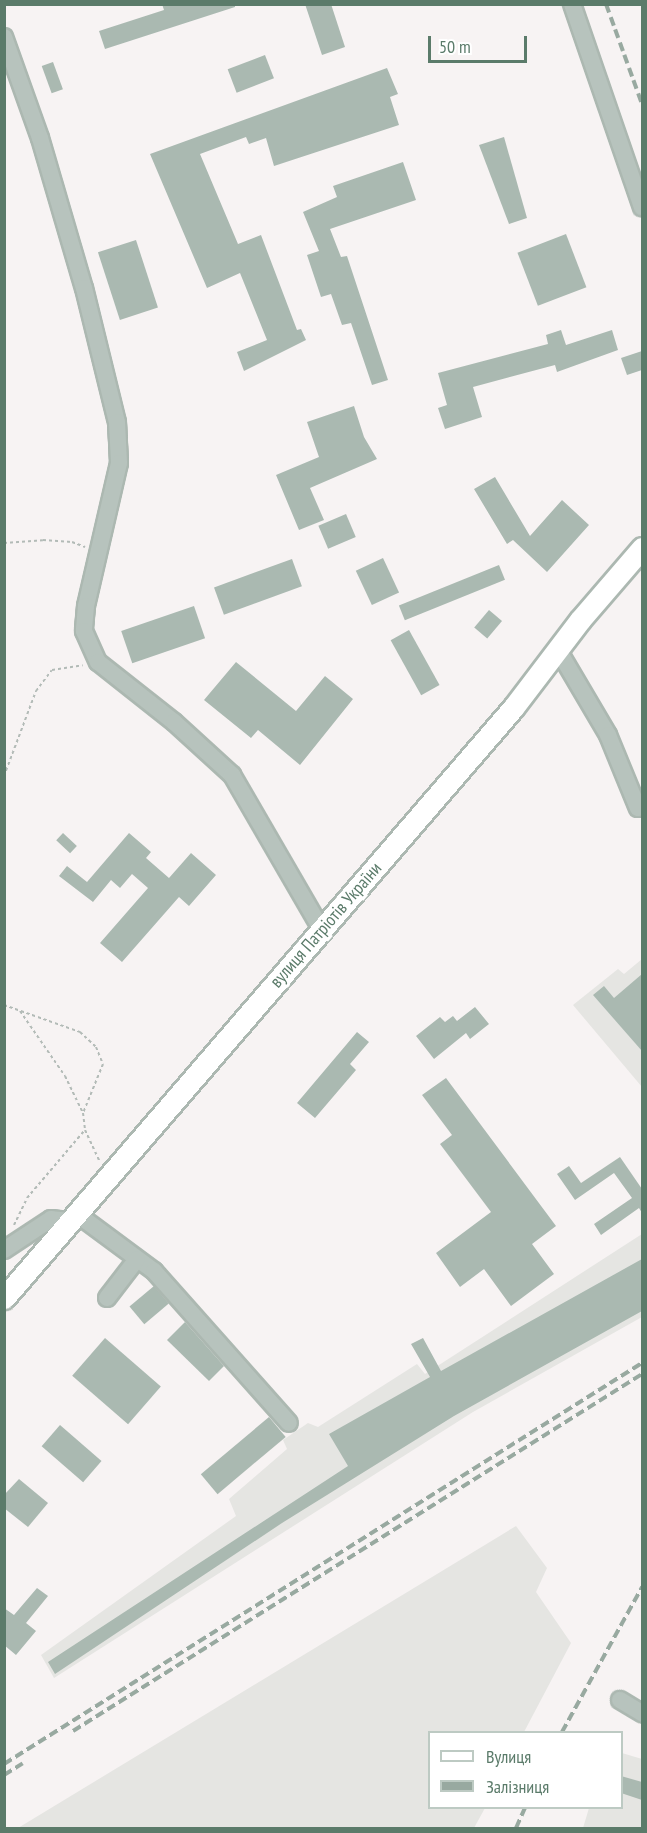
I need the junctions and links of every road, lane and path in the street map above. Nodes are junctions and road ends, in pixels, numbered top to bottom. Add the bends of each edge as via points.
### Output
1 (572, 4) edge
2 (4, 37) edge
3 (642, 207) edge
4 (4, 543) edge
5 (642, 548) edge
6 (98, 552) junction
7 (558, 650) junction
8 (98, 662) junction
9 (4, 776) edge
10 (638, 808) dead end
11 (322, 930) junction
12 (4, 1005) edge
13 (20, 1011) junction
14 (82, 1113) junction
15 (85, 1130) junction
16 (108, 1178) junction
17 (74, 1217) junction
18 (6, 1249) edge
19 (137, 1259) junction
20 (4, 1298) edge
21 (107, 1299) dead end
22 (290, 1423) dead end
23 (620, 1700) dead end
24 (642, 1713) edge

1 - 3 street
2 - 6 street via 40,138 84,288 117,422 119,463
4 - 6 path via 72,542
5 - 7 main road, вулиця Патріотів України
6 - 8 street via 84,631
7 - 10 street via 608,735
7 - 11 main road, вулиця Патріотів України
8 - 9 path via 52,670 36,691
8 - 11 street via 174,722 232,775
11 - 16 main road, вулиця Патріотів України
12 - 13 path
13 - 14 path via 65,1076
13 - 14 path via 80,1032 96,1047 103,1064
14 - 15 path
15 - 16 path
15 - 18 path via 27,1198
16 - 17 main road, вулиця Патріотів України
17 - 18 street via 51,1219
17 - 19 street
17 - 20 main road, вулиця Патріотів України
19 - 21 street
19 - 22 street via 154,1271
23 - 24 street

